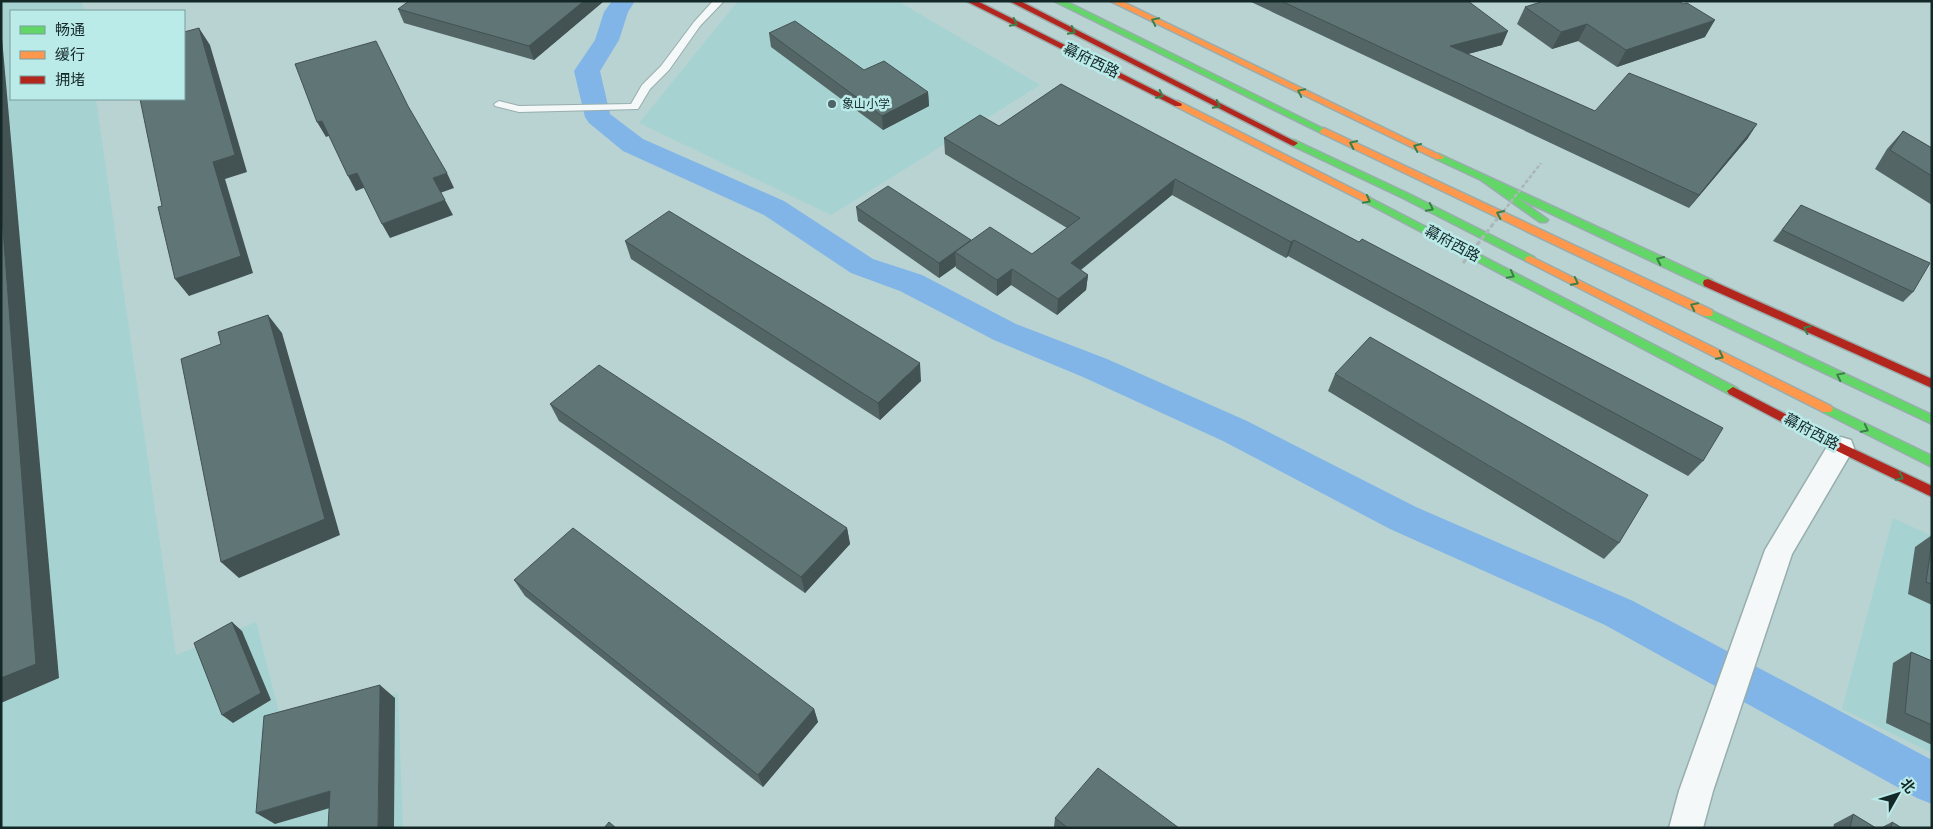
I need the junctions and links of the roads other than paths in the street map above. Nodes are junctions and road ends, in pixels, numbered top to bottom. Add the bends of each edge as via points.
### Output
1 (719, 1) edge
2 (970, 1) edge
3 (1013, 1) edge
4 (1058, 1) edge
5 (1114, 1) edge
6 (499, 104) dead end
7 (1317, 174) junction
8 (1481, 176) junction
9 (1406, 196) junction
10 (1605, 264) junction
11 (1932, 384) edge
12 (1932, 420) edge
13 (1841, 448) junction
14 (1932, 462) edge
15 (1932, 492) edge
16 (1686, 828) edge

1 - 6 lane via 646,87 634,107 519,109
2 -> 7 main road, 幕府西路
3 -> 9 main road, 幕府西路 via 1291,142
10 -> 4 main road
8 -> 5 main road
7 - 9 main road
7 -> 13 main road, 幕府西路
8 - 10 main road
11 -> 8 main road
9 -> 14 main road, 幕府西路
12 -> 10 main road
13 -> 15 main road, 幕府西路
13 - 16 street via 1780,550

